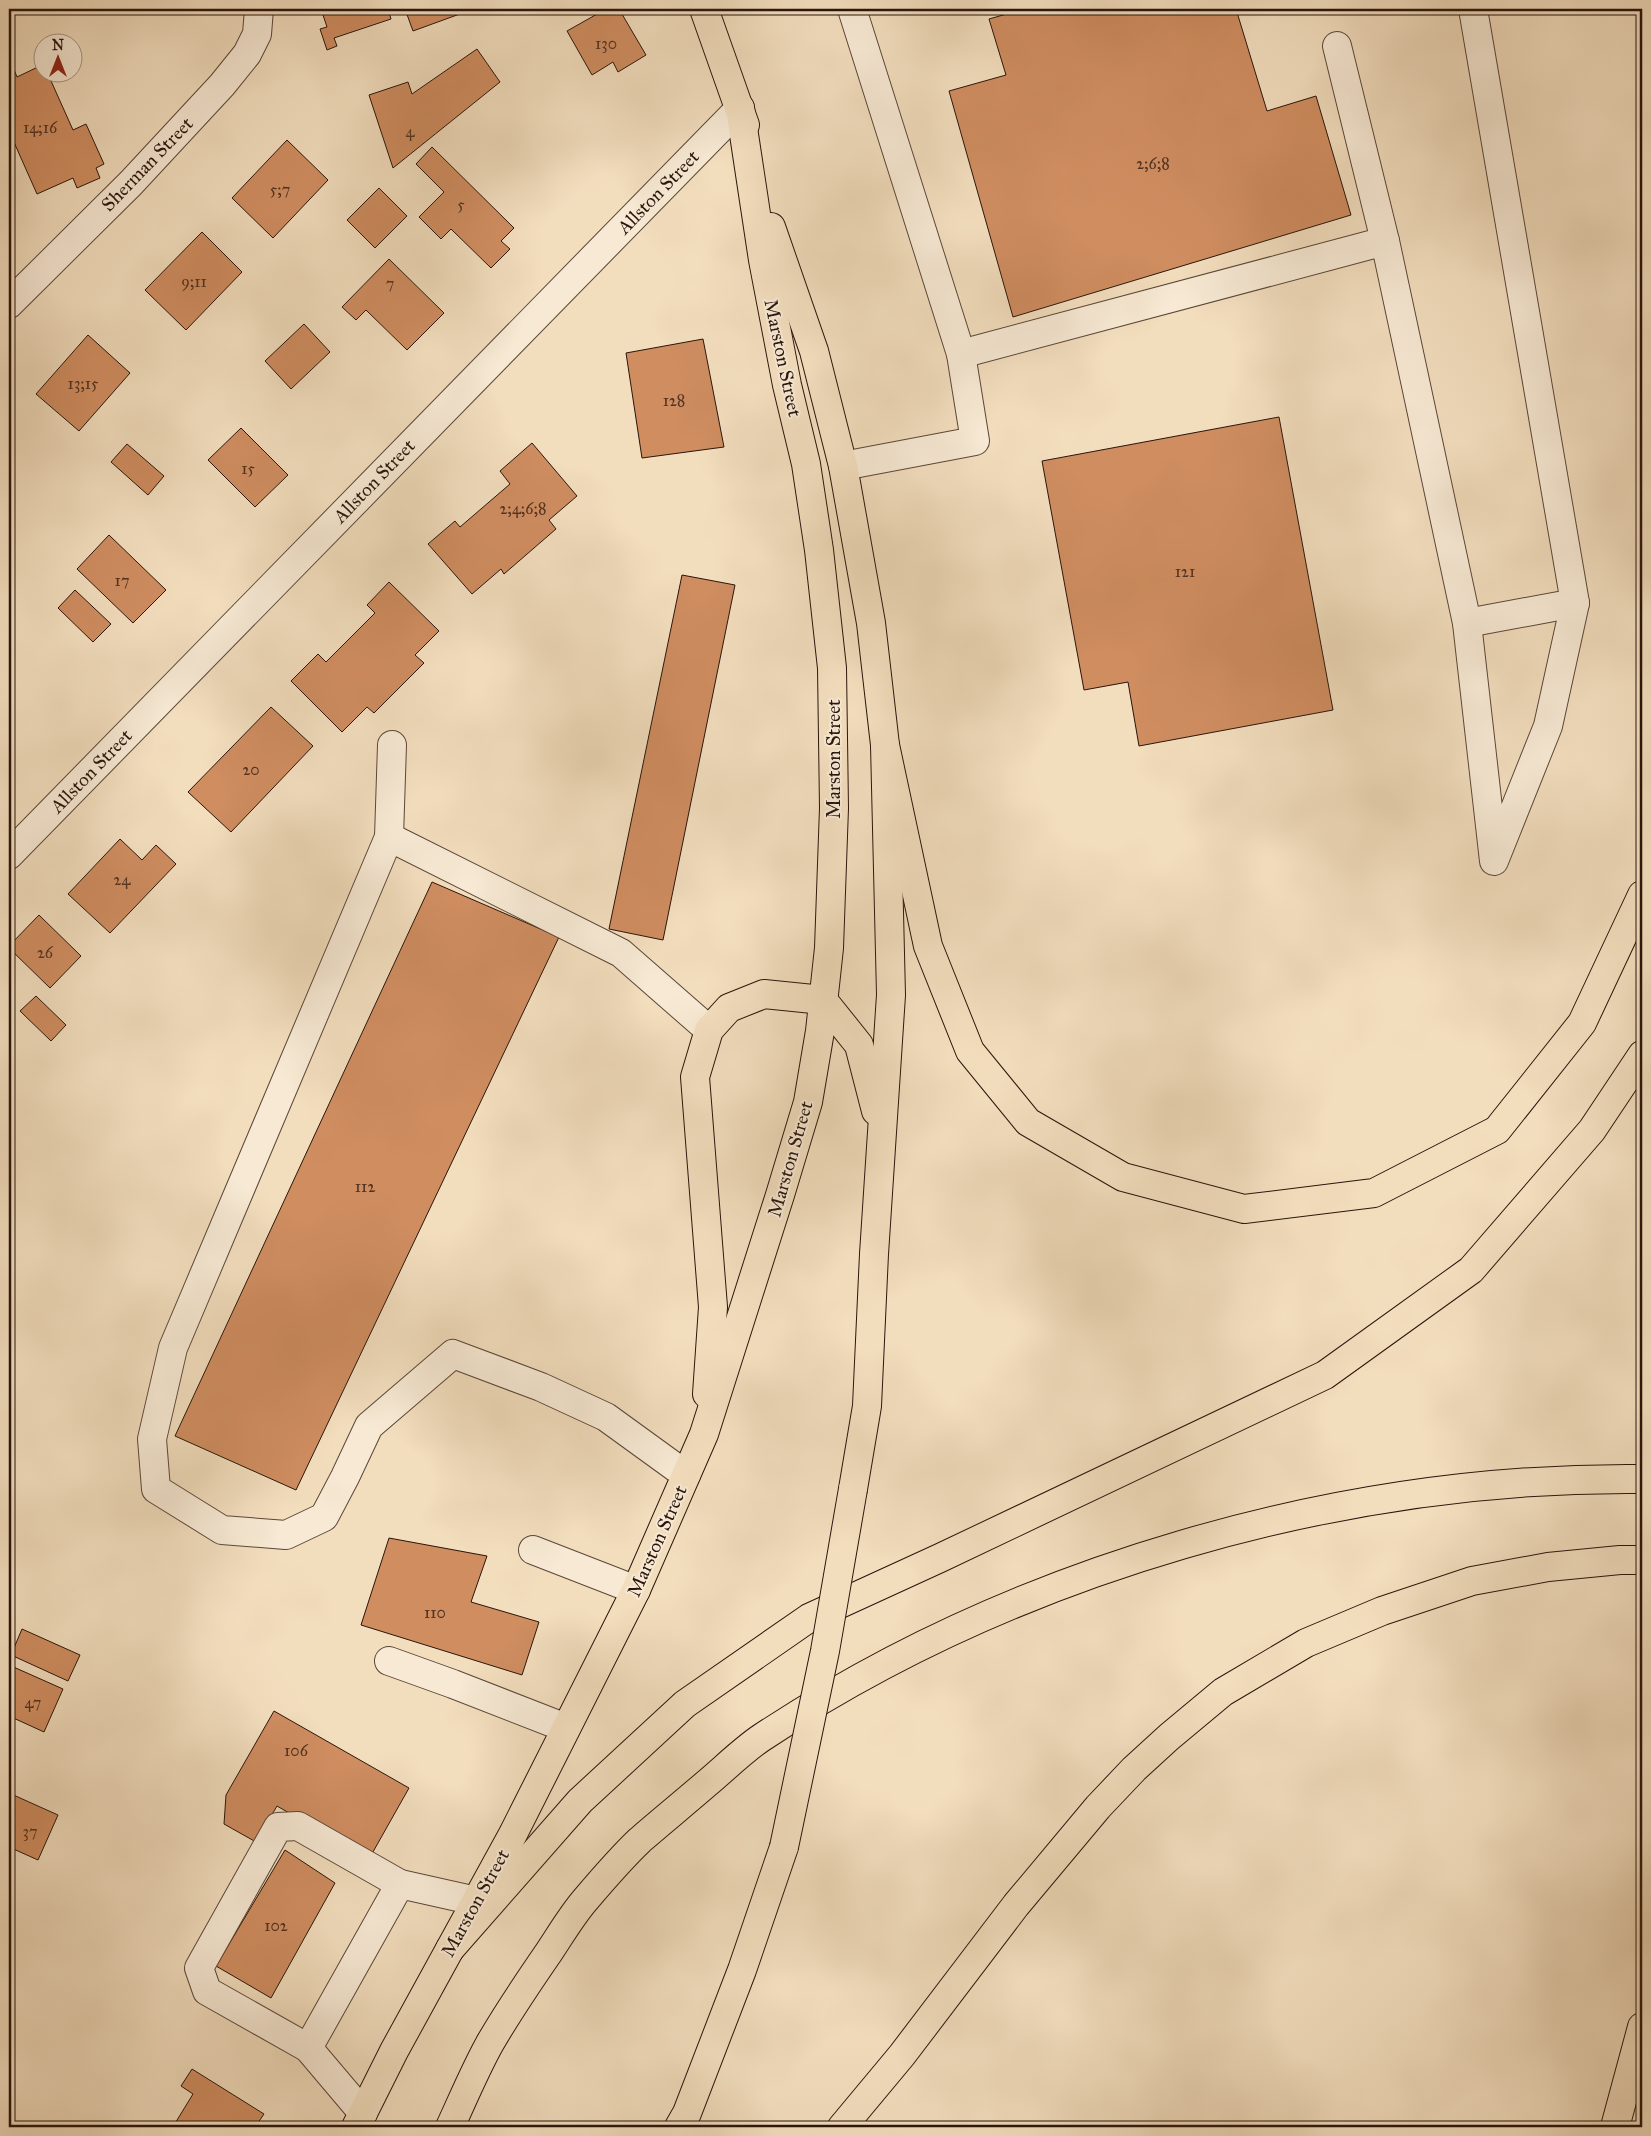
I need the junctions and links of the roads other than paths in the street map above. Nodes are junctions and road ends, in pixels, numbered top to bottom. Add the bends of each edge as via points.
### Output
1 (258, 9) edge
2 (704, 9) edge
3 (852, 9) edge
4 (1473, 9) edge
5 (1337, 46) dead end
6 (740, 108) junction
7 (1385, 241) junction
8 (9, 304) edge
9 (961, 354) junction
10 (843, 466) junction
11 (1576, 603) junction
12 (1467, 623) junction
13 (392, 745) dead end
14 (885, 745) junction
15 (389, 837) junction
16 (9, 855) edge
17 (1642, 895) edge
18 (823, 1000) junction
19 (709, 1030) junction
20 (1642, 1055) edge
21 (882, 1136) junction
22 (704, 1434) junction
23 (686, 1475) junction
24 (1642, 1479) edge
25 (533, 1550) dead end
26 (1642, 1560) edge
27 (636, 1590) junction
28 (389, 1661) dead end
29 (566, 1728) junction
30 (400, 1884) junction
31 (476, 1901) junction
32 (450, 1949) junction
33 (1642, 2027) edge
34 (308, 2048) junction
35 (360, 2120) edge
36 (450, 2127) edge
37 (678, 2127) edge
38 (842, 2127) edge
39 (1615, 2127) edge

1 - 8 street, Sherman Street via 257,34 222,85
2 - 6 main road, Marston Street
3 - 9 street
4 - 11 street
5 - 7 street
6 - 10 main road, Marston Street via 774,238 814,351
6 - 16 street, Allston Street
6 - 18 main road, Marston Street via 763,260 806,464 832,668 834,808 829,948
7 - 9 street
7 - 12 street
9 - 10 street via 975,441
10 - 14 main road, Marston Street via 871,623
11 - 12 street
11 - 12 street via 1548,726 1494,861
13 - 15 street
14 - 17 main road via 928,946 970,1051 1028,1122 1123,1177 1244,1209 1374,1193 1497,1130 1582,1023
14 - 21 main road, Marston Street via 892,995
15 - 19 street via 620,953
15 - 23 street via 173,1348 152,1439 156,1490 222,1530 286,1535 324,1517 369,1426 453,1354 541,1387 606,1417
18 - 19 main road via 764,994 729,1008
18 - 21 main road via 859,1045
18 - 22 main road, Marston Street via 808,1102
19 - 22 main road via 695,1077 713,1307
20 - 32 main road via 1592,1130 1471,1270 1325,1375 809,1618 685,1704 580,1801
21 - 37 main road, Marston Street, bridge via 868,1406 825,1650 784,1847 742,1970 687,2112
22 - 23 main road, Marston Street
23 - 27 main road, Marston Street
24 - 36 main road via 1539,1480 1367,1502 1285,1518 1186,1543 1080,1578 947,1632 875,1668 758,1740 637,1843 583,1902 544,1959 490,2043
25 - 27 street
26 - 38 main road via 1548,1567 1472,1581 1382,1611 1306,1644 1223,1692 1134,1769 1098,1807 1016,1905 902,2055
27 - 29 main road, Marston Street
28 - 29 street
29 - 31 main road, Marston Street
30 - 31 street
30 - 34 street
30 - 34 street via 298,1826 278,1827 199,1968 207,1991
31 - 32 main road, Marston Street
32 - 35 main road, Marston Street
33 - 39 main road
34 - 35 street

